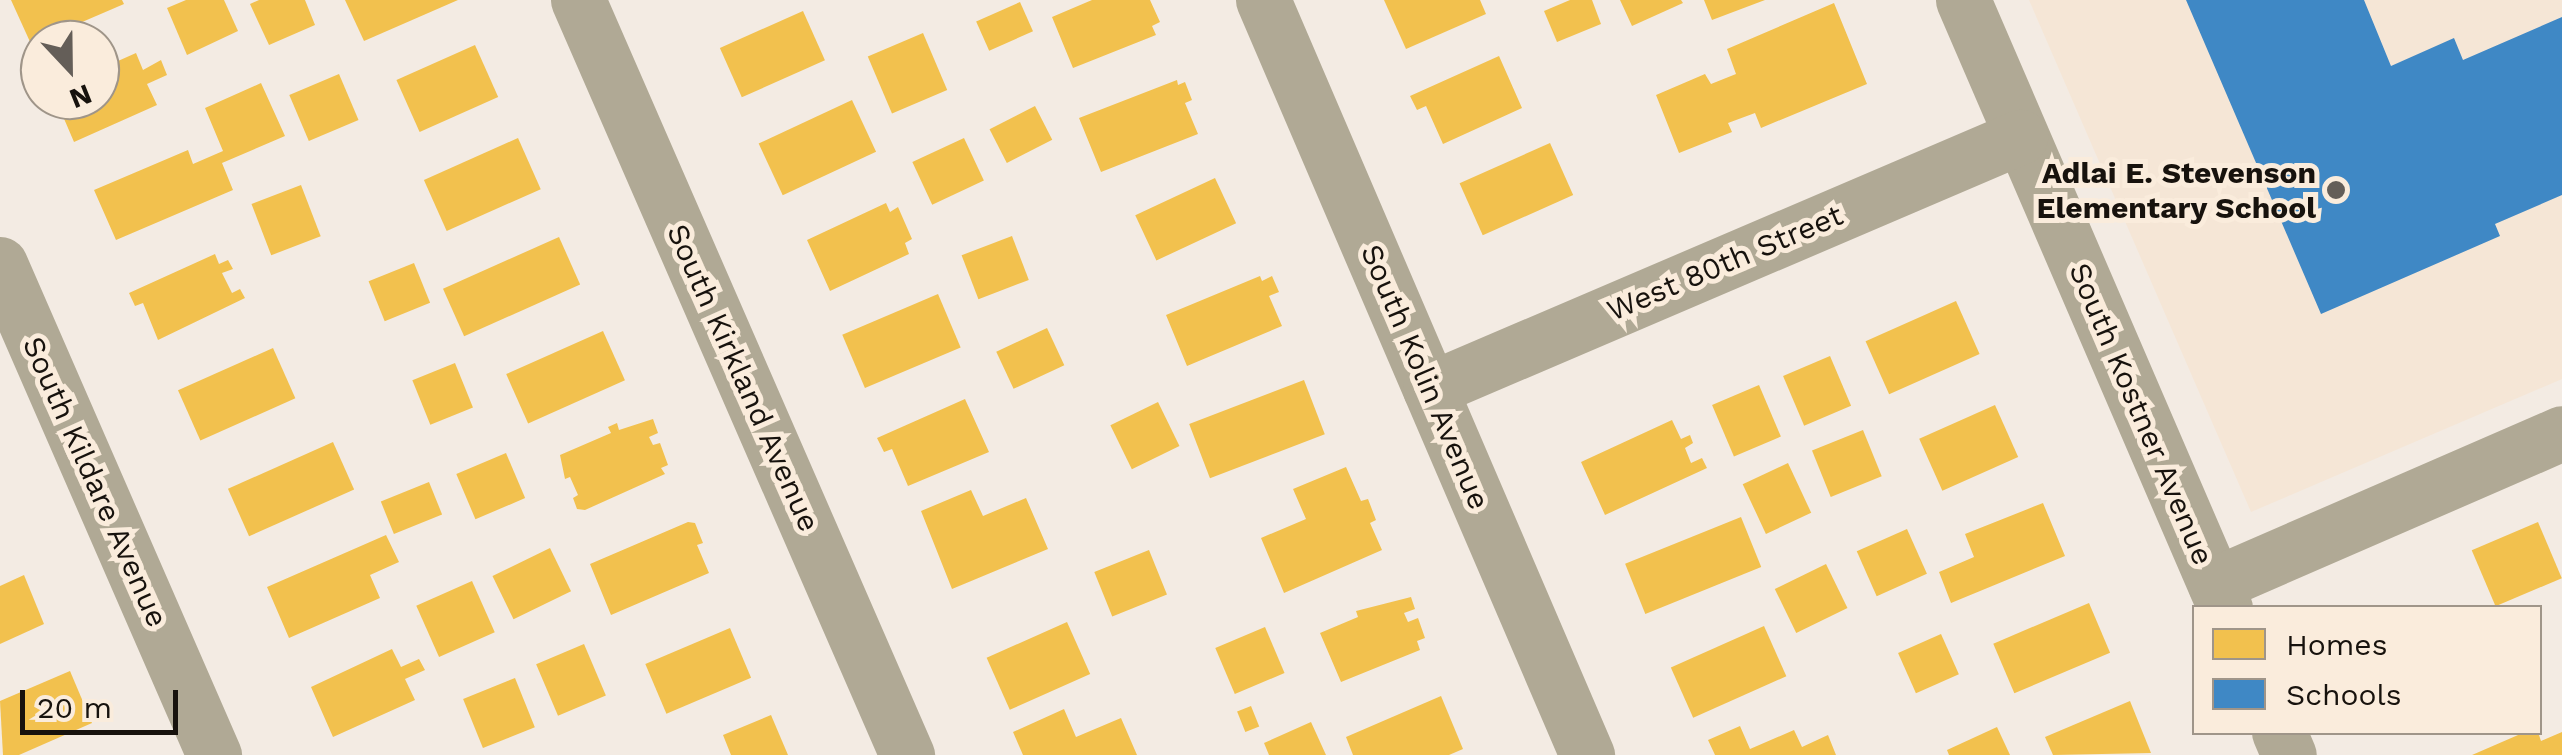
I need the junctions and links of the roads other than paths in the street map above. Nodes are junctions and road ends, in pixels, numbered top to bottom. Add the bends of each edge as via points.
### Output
1 (578, 0) edge
2 (1263, 0) edge
3 (1963, 0) edge
4 (2020, 137) junction
5 (0, 264) edge
6 (1430, 389) junction
7 (2562, 432) edge
8 (2220, 596) edge
9 (214, 755) edge
10 (907, 755) edge
11 (1586, 755) edge

1 - 10 street, South Kirkland Avenue
2 - 6 street, South Kolin Avenue
3 - 4 street, South Kostner Avenue
4 - 6 street, West 80th Street
4 - 8 street, South Kostner Avenue
5 - 9 street, South Kildare Avenue
6 - 11 street, South Kolin Avenue
7 - 8 street

